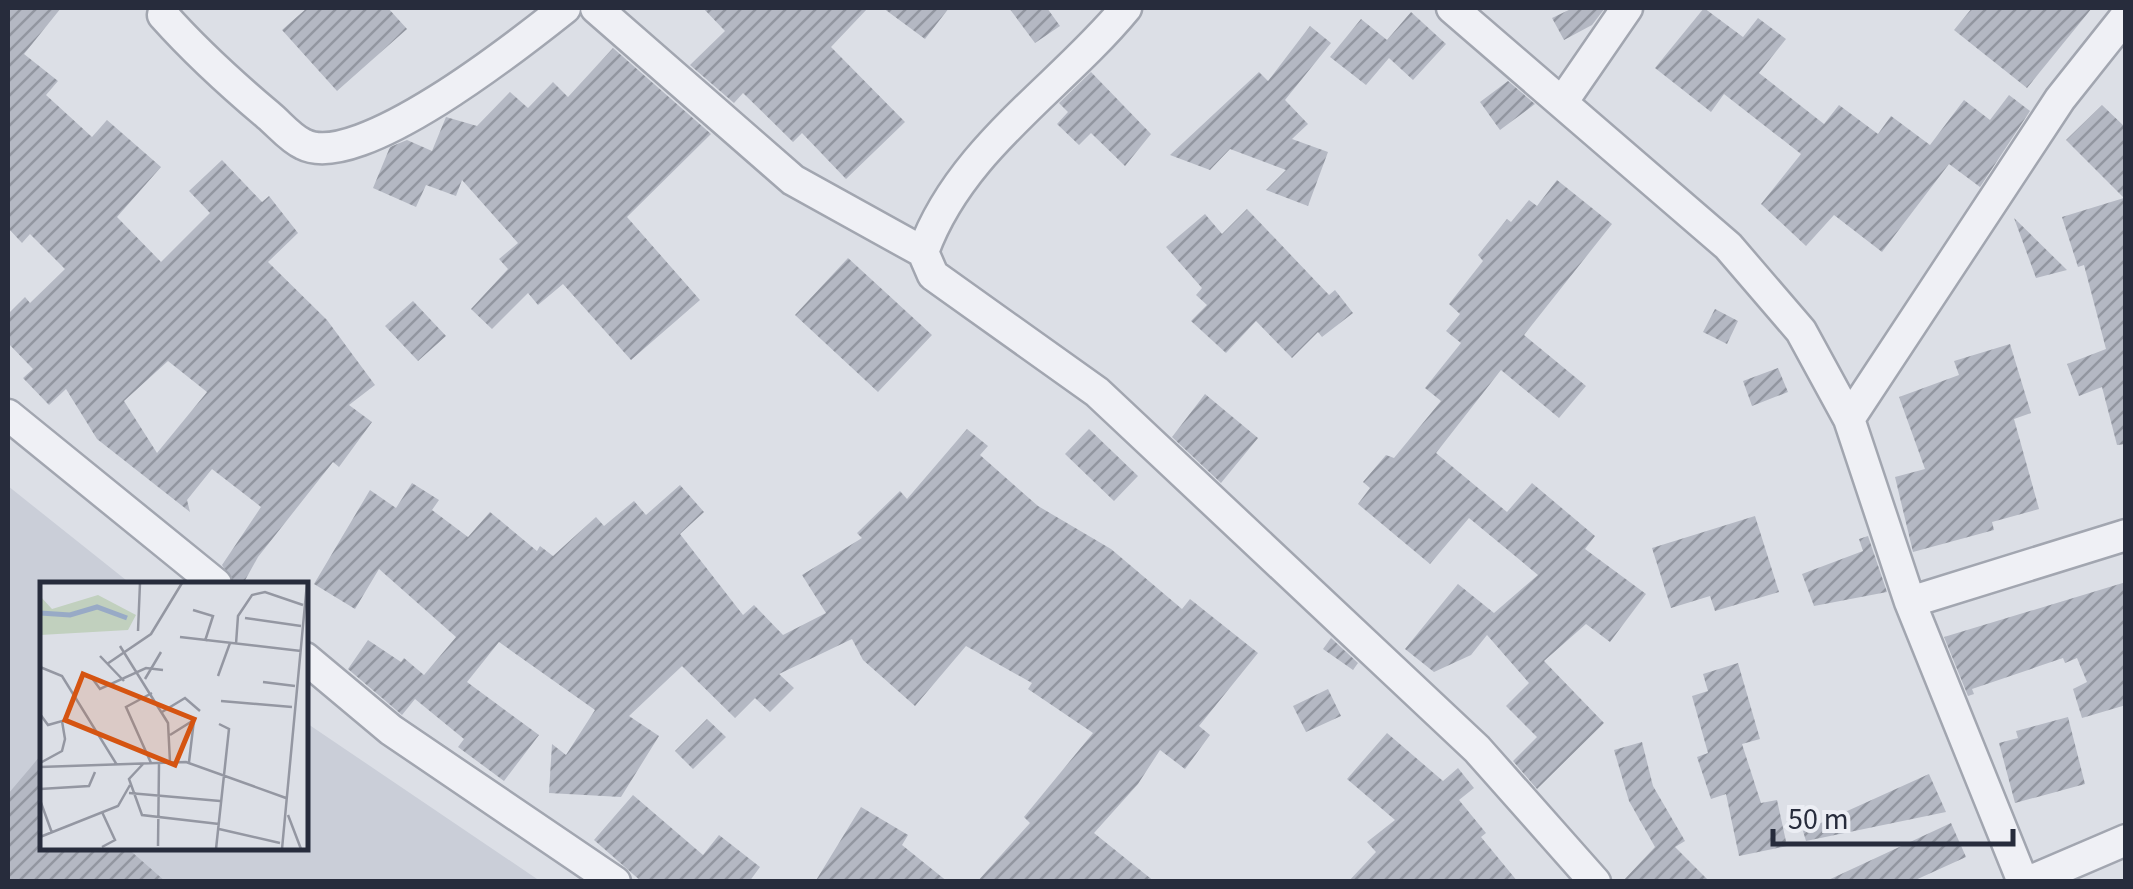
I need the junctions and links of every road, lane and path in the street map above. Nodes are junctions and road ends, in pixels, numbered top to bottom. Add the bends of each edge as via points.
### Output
1 (566, 8) edge
2 (596, 8) edge
3 (1126, 8) edge
4 (1452, 8) edge
5 (1627, 8) edge
6 (163, 15) dead end
7 (2126, 16) edge
8 (1563, 101) junction
9 (923, 252) junction
10 (8, 415) edge
11 (1849, 420) junction
12 (2126, 535) edge
13 (214, 582) edge
14 (1910, 602) junction
15 (308, 661) edge
16 (2126, 840) edge
17 (615, 882) edge
18 (1595, 882) edge
19 (2026, 882) edge

1 - 6 street via 481,74 336,149 304,146 204,61
2 - 9 street via 793,180
3 - 9 street via 980,156 932,226
4 - 8 street
5 - 8 street
7 - 11 street via 2060,99
8 - 11 street via 1728,246 1801,331
9 - 18 street via 933,276 1096,392 1306,586 1477,749
10 - 13 street
11 - 14 street
12 - 14 street
14 - 19 street
15 - 17 street via 391,730
16 - 19 street

